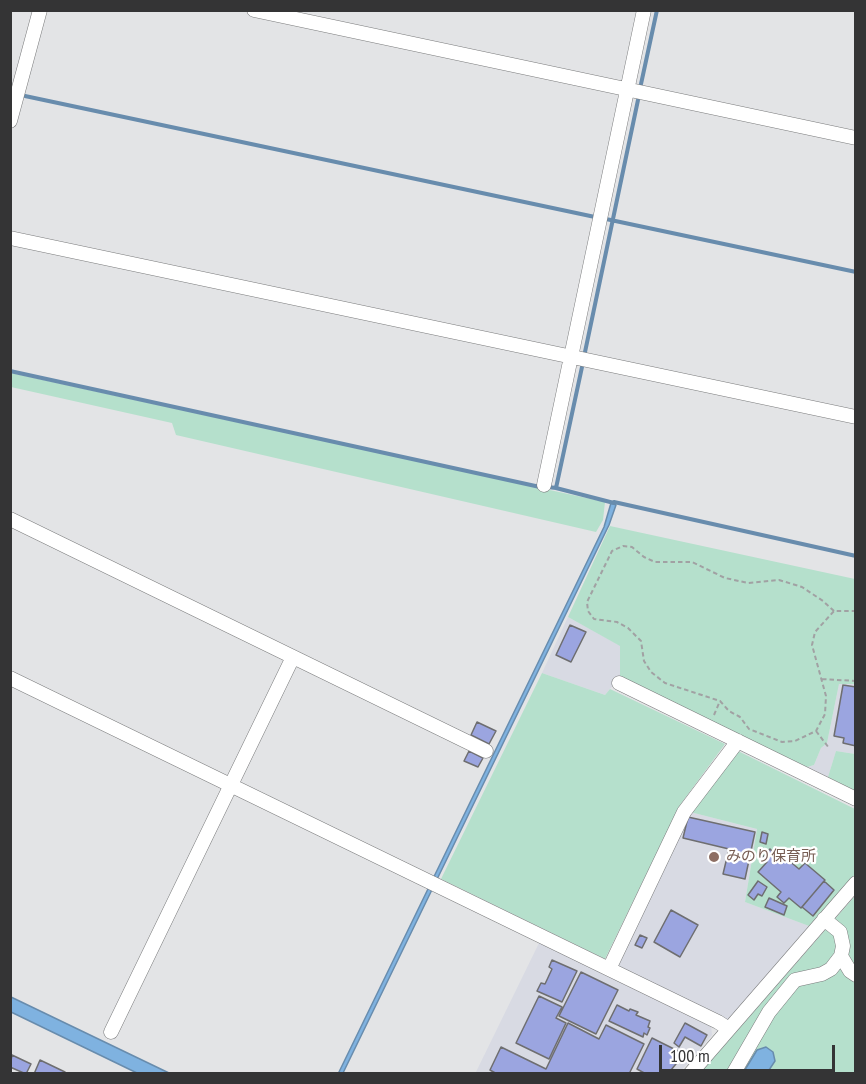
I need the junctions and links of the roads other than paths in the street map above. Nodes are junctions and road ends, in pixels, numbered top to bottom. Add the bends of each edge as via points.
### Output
1 (40, 10) edge
2 (254, 10) edge
3 (644, 10) edge
4 (627, 89) junction
5 (10, 122) edge
6 (855, 138) edge
7 (10, 238) edge
8 (572, 357) junction
9 (855, 417) edge
10 (544, 485) dead end
11 (10, 519) edge
12 (293, 657) junction
13 (10, 678) edge
14 (619, 683) dead end
15 (738, 741) junction
16 (486, 751) dead end
17 (231, 785) junction
18 (855, 799) edge
19 (855, 883) edge
20 (824, 919) junction
21 (841, 956) junction
22 (609, 969) junction
23 (855, 975) edge
24 (729, 1029) junction
25 (111, 1032) dead end
26 (690, 1074) edge
27 (733, 1074) edge

1 - 5 street
2 - 4 street
3 - 4 street
4 - 6 street
4 - 8 street
7 - 8 street
8 - 9 street
8 - 10 street
11 - 12 street
12 - 16 street
12 - 17 street
13 - 17 street
14 - 15 street
15 - 18 street
15 - 22 street via 684,812
17 - 22 street
17 - 25 street
19 - 20 street
20 - 21 street via 840,932
20 - 24 street
21 - 23 street
21 - 27 street via 822,974 795,980 769,1012
22 - 24 street
24 - 26 street

